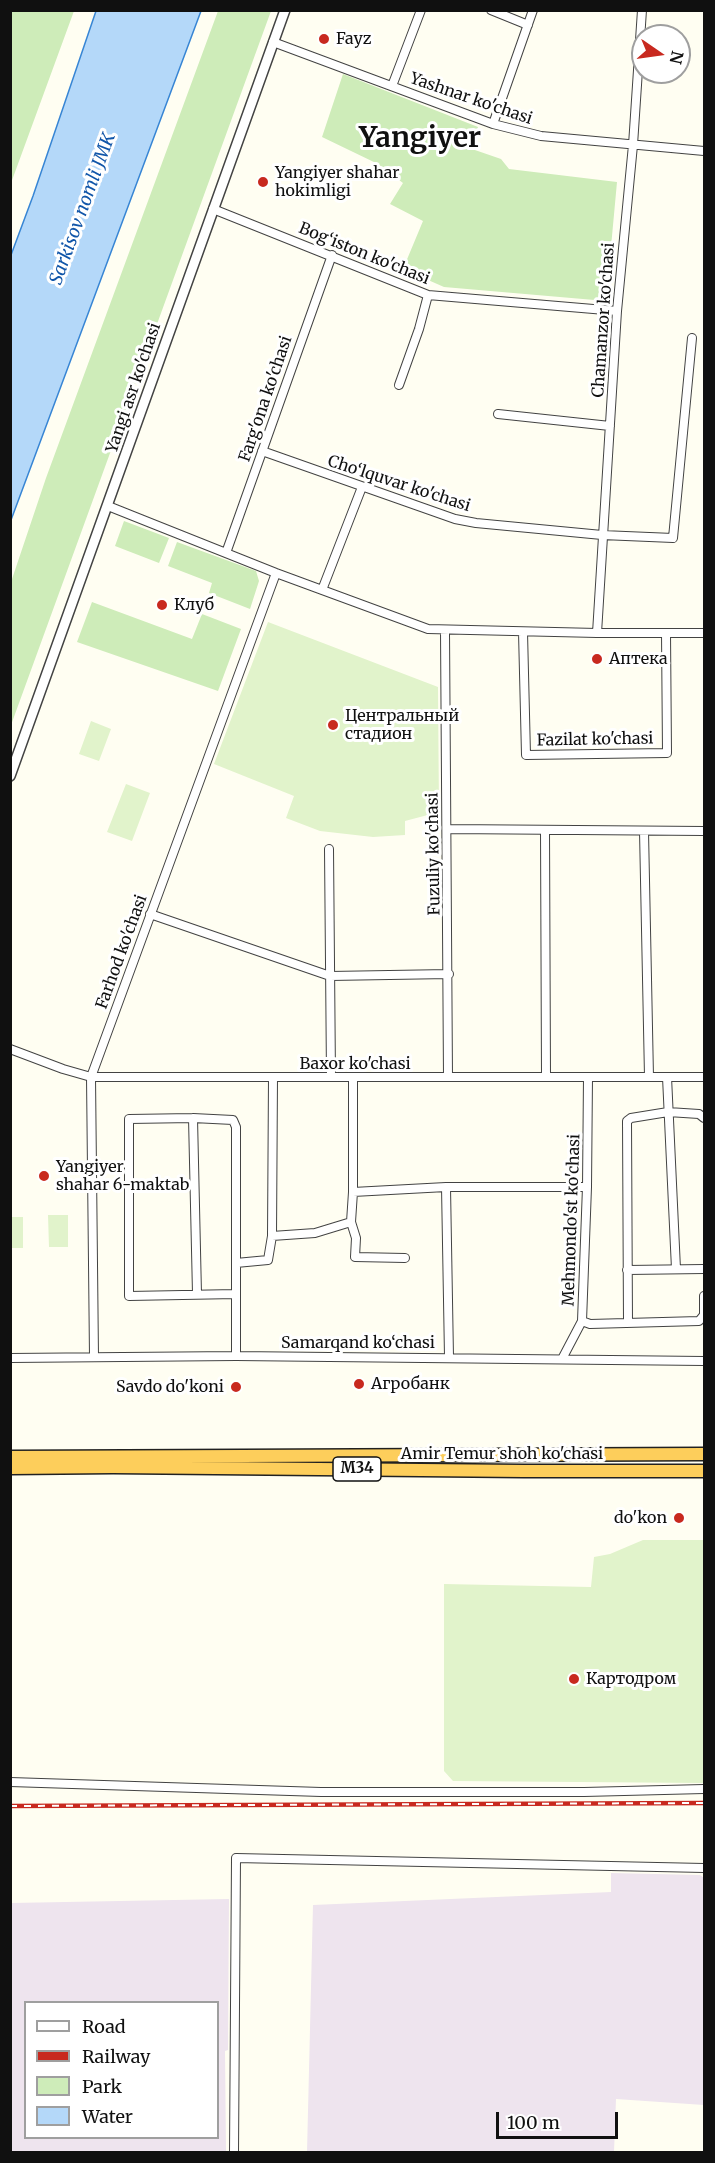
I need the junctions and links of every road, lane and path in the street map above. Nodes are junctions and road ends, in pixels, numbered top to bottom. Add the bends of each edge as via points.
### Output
1 (285, 10) edge
2 (421, 10) edge
3 (490, 10) edge
4 (533, 10) edge
5 (642, 10) edge
6 (528, 25) junction
7 (273, 42) junction
8 (392, 86) junction
9 (493, 124) junction
10 (633, 145) junction
11 (705, 151) edge
12 (213, 209) junction
13 (332, 255) junction
14 (428, 295) junction
15 (617, 311) junction
16 (692, 338) dead end
17 (399, 385) dead end
18 (498, 414) dead end
19 (610, 426) junction
20 (262, 451) junction
21 (362, 487) junction
22 (108, 506) junction
23 (602, 535) junction
24 (226, 553) junction
25 (276, 573) junction
26 (322, 590) junction
27 (445, 631) junction
28 (524, 632) junction
29 (597, 633) junction
30 (666, 633) junction
31 (705, 633) edge
32 (10, 776) edge
33 (447, 830) junction
34 (545, 830) junction
35 (644, 831) junction
36 (705, 831) edge
37 (328, 849) dead end
38 (150, 914) junction
39 (448, 975) junction
40 (330, 976) junction
41 (10, 1049) edge
42 (91, 1077) junction
43 (273, 1077) junction
44 (331, 1077) junction
45 (354, 1077) junction
46 (448, 1077) junction
47 (546, 1077) junction
48 (588, 1077) junction
49 (648, 1077) junction
50 (667, 1077) junction
51 (705, 1077) edge
52 (668, 1113) junction
53 (193, 1118) junction
54 (705, 1118) edge
55 (446, 1187) junction
56 (587, 1187) junction
57 (353, 1192) junction
58 (351, 1222) junction
59 (272, 1236) junction
60 (405, 1258) dead end
61 (236, 1263) junction
62 (676, 1269) junction
63 (705, 1269) edge
64 (627, 1270) junction
65 (197, 1294) junction
66 (236, 1294) junction
67 (705, 1296) edge
68 (582, 1321) junction
69 (628, 1323) junction
70 (236, 1356) junction
71 (94, 1357) junction
72 (448, 1357) junction
73 (10, 1358) edge
74 (562, 1359) junction
75 (705, 1361) edge
76 (705, 1454) edge
77 (524, 1455) junction
78 (10, 1456) edge
79 (10, 1468) edge
80 (524, 1471) junction
81 (705, 1471) edge
82 (10, 1782) edge
83 (705, 1789) edge
84 (705, 1868) edge
85 (234, 2152) edge

1 - 7 street, Yangi asr ko'chasi
2 - 8 street
3 - 6 street
4 - 6 street
5 - 10 street, Chamanzor ko'chasi
6 - 9 street
7 - 8 street, Yashnar ko'chasi
7 - 12 street, Yangi asr ko'chasi
8 - 9 street, Yashnar ko'chasi
9 - 10 street, Yashnar ko'chasi via 541,136
10 - 11 street, Yashnar ko'chasi
10 - 15 street, Chamanzor ko'chasi
12 - 13 street, Bog‘iston ko'chasi
12 - 22 street, Yangi asr ko'chasi
13 - 14 street, Bog‘iston ko'chasi
13 - 20 street, Farg'ona ko'chasi
14 - 15 street, Bog‘iston ko'chasi
14 - 17 street
15 - 19 street, Chamanzor ko'chasi
16 - 23 street, Cho‘lquvar ko'chasi via 673,538
18 - 19 street
19 - 23 street, Chamanzor ko'chasi
20 - 21 street, Cho‘lquvar ko'chasi
20 - 24 street, Farg'ona ko'chasi
21 - 23 street, Cho‘lquvar ko'chasi via 455,519
21 - 26 street
22 - 24 street
22 - 32 street, Yangi asr ko'chasi
23 - 29 street, Chamanzor ko'chasi
24 - 25 street
25 - 26 street
25 - 38 street, Farhod ko'chasi
26 - 27 street via 428,629
27 - 28 street
27 - 33 street, Fuzuliy ko'chasi
28 - 29 street
28 - 30 street, Fazilat ko'chasi via 526,755 667,753
29 - 30 street
30 - 31 street
33 - 34 street
33 - 39 street, Fuzuliy ko'chasi
34 - 35 street
34 - 47 street
35 - 36 street
35 - 49 street
37 - 40 street
38 - 40 street
38 - 42 street, Farhod ko'chasi
39 - 40 street
39 - 46 street, Fuzuliy ko'chasi
40 - 44 street
41 - 42 street, Baxor ko'chasi
42 - 43 street, Baxor ko'chasi
42 - 71 street, Farhod ko'chasi
43 - 44 street, Baxor ko'chasi
43 - 59 street
44 - 45 street, Baxor ko'chasi
45 - 46 street, Baxor ko'chasi
45 - 57 street
46 - 47 street, Baxor ko'chasi
47 - 48 street, Baxor ko'chasi
48 - 49 street, Baxor ko'chasi
48 - 56 street, Mehmondo'st ko'chasi
49 - 50 street, Baxor ko'chasi
50 - 51 street, Baxor ko'chasi
50 - 52 street
52 - 54 street via 699,1114
52 - 62 street
52 - 64 street via 627,1121
53 - 61 street via 234,1120
53 - 65 street
53 - 65 street via 129,1119 129,1296
55 - 56 street
55 - 57 street
55 - 72 street
56 - 68 street, Mehmondo'st ko'chasi
57 - 58 street
58 - 59 street via 315,1233
58 - 60 street via 356,1238 355,1257
59 - 61 street via 268,1260
61 - 66 street
62 - 63 street
62 - 64 street
64 - 69 street
65 - 66 street
66 - 70 street
67 - 69 street via 704,1316 699,1321
68 - 69 street
68 - 74 street, Mehmondo'st ko'chasi
70 - 71 street, Samarqand ko‘chasi
70 - 72 street, Samarqand ko‘chasi
71 - 73 street, Samarqand ko‘chasi
72 - 74 street, Samarqand ko‘chasi
74 - 75 street, Samarqand ko‘chasi
76 - 77 highway, Amir Temur shoh ko'chasi / M34
77 - 78 highway, Amir Temur shoh ko'chasi / M34
77 - 80 highway
79 - 80 highway, Amir Temur shoh ko'chasi / M34
80 - 81 highway, Amir Temur shoh ko'chasi / M34
82 - 83 street via 321,1792
84 - 85 street via 236,1858

